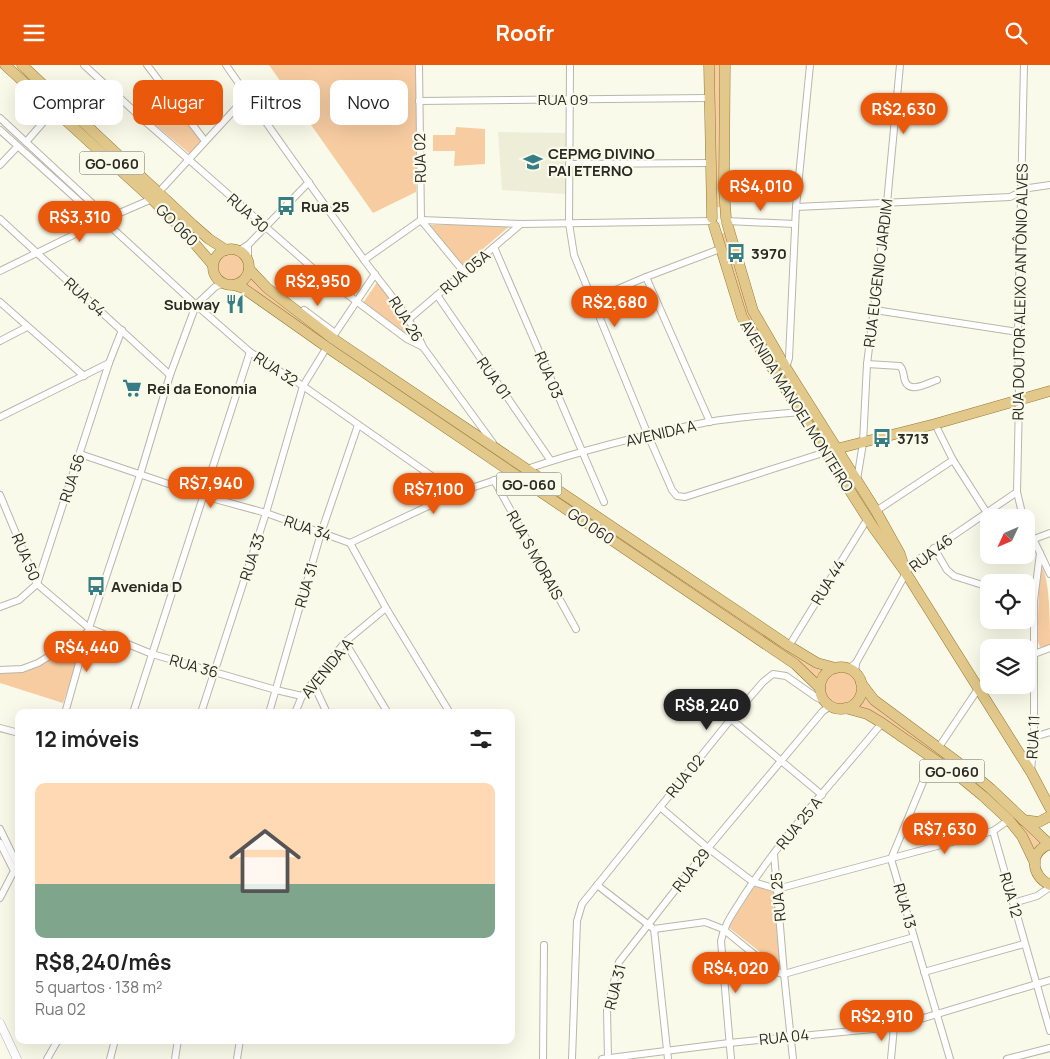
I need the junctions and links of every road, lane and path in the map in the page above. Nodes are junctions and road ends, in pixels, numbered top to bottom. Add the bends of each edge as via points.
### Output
1 (5, 65) edge
2 (22, 65) edge
3 (84, 65) edge
4 (147, 65) edge
5 (226, 65) edge
6 (418, 65) edge
7 (570, 65) edge
8 (708, 65) edge
9 (725, 65) edge
10 (810, 65) edge
11 (900, 65) edge
12 (1024, 65) edge
13 (21, 80) edge
14 (158, 80) edge
15 (236, 80) edge
16 (708, 98) junction
17 (569, 99) junction
18 (419, 101) junction
19 (133, 110) edge
20 (233, 111) edge
21 (0, 118) edge
22 (41, 125) edge
23 (72, 125) edge
24 (149, 125) edge
25 (193, 125) edge
26 (268, 125) edge
27 (0, 130) edge
28 (205, 141) junction
29 (26, 142) junction
30 (18, 147) junction
31 (189, 159) junction
32 (710, 163) junction
33 (569, 164) junction
34 (0, 165) edge
35 (309, 182) junction
36 (1050, 185) edge
37 (1021, 193) junction
38 (156, 196) junction
39 (887, 203) junction
40 (796, 207) junction
41 (108, 218) junction
42 (0, 219) edge
43 (422, 220) junction
44 (101, 221) junction
45 (727, 221) junction
46 (713, 222) junction
47 (569, 223) junction
48 (521, 224) junction
49 (795, 224) junction
50 (111, 227) junction
51 (265, 228) junction
52 (248, 245) junction
53 (494, 247) junction
54 (720, 249) junction
55 (226, 250) junction
56 (238, 251) junction
57 (37, 253) junction
58 (364, 259) junction
59 (248, 264) junction
60 (213, 265) junction
61 (0, 271) edge
62 (464, 273) junction
63 (375, 274) junction
64 (646, 277) junction
65 (218, 283) junction
66 (234, 285) junction
67 (437, 295) junction
68 (0, 301) edge
69 (592, 301) junction
70 (355, 302) junction
71 (196, 305) junction
72 (875, 310) junction
73 (409, 319) junction
74 (27, 327) junction
75 (122, 330) junction
76 (1018, 332) junction
77 (331, 339) junction
78 (0, 341) edge
79 (423, 347) junction
80 (250, 352) junction
81 (109, 363) junction
82 (868, 364) junction
83 (786, 368) junction
84 (170, 375) junction
85 (84, 376) junction
86 (937, 380) dead end
87 (303, 387) junction
88 (1050, 391) edge
89 (1020, 400) junction
90 (800, 412) junction
91 (0, 417) edge
92 (710, 422) junction
93 (935, 424) junction
94 (358, 425) junction
95 (648, 435) junction
96 (862, 443) junction
97 (838, 448) junction
98 (498, 451) junction
99 (581, 452) junction
100 (826, 452) junction
101 (80, 454) junction
102 (551, 461) junction
103 (953, 461) junction
104 (525, 470) junction
105 (514, 474) junction
106 (140, 475) junction
107 (494, 480) junction
108 (857, 481) junction
109 (1017, 492) junction
110 (456, 493) junction
111 (0, 495) edge
112 (204, 496) junction
113 (604, 503) dead end
114 (984, 509) edge
115 (993, 509) edge
116 (1021, 509) edge
117 (876, 511) junction
118 (266, 513) junction
119 (980, 518) edge
120 (874, 522) junction
121 (321, 533) junction
122 (1050, 533) edge
123 (1035, 539) edge
124 (1035, 541) edge
125 (350, 543) junction
126 (934, 548) junction
127 (1040, 553) junction
128 (906, 573) junction
129 (1050, 574) edge
130 (980, 584) edge
131 (37, 585) junction
132 (1035, 593) edge
133 (0, 607) edge
134 (386, 608) junction
135 (576, 629) dead end
136 (88, 630) junction
137 (345, 642) junction
138 (789, 647) junction
139 (1050, 648) edge
140 (152, 654) junction
141 (1035, 654) edge
142 (836, 667) junction
143 (853, 668) junction
144 (0, 670) edge
145 (215, 672) junction
146 (313, 683) junction
147 (861, 683) junction
148 (978, 689) junction
149 (276, 690) junction
150 (1034, 694) edge
151 (302, 696) junction
152 (823, 700) junction
153 (845, 708) junction
154 (66, 709) edge
155 (134, 709) edge
156 (202, 709) edge
157 (270, 709) edge
158 (297, 709) edge
159 (325, 709) edge
160 (386, 709) edge
161 (448, 709) edge
162 (731, 719) junction
163 (882, 723) junction
164 (0, 727) edge
165 (15, 732) edge
166 (1050, 732) edge
167 (1034, 737) junction
168 (939, 747) junction
169 (933, 758) junction
170 (781, 761) junction
171 (1031, 772) junction
172 (822, 795) junction
173 (660, 807) junction
174 (1050, 808) edge
175 (1050, 816) edge
176 (1009, 820) junction
177 (1022, 820) junction
178 (0, 829) edge
179 (992, 831) junction
180 (0, 843) edge
181 (1050, 844) edge
182 (708, 848) junction
183 (774, 854) junction
184 (891, 859) junction
185 (15, 862) edge
186 (1034, 863) junction
187 (15, 864) edge
188 (15, 873) edge
189 (753, 882) junction
190 (597, 885) junction
191 (1050, 886) edge
192 (777, 889) junction
193 (0, 898) edge
194 (1013, 903) junction
195 (651, 926) junction
196 (723, 929) junction
197 (914, 937) junction
198 (1024, 944) junction
199 (544, 945) dead end
200 (924, 972) junction
201 (784, 974) junction
202 (1050, 980) edge
203 (1036, 985) junction
204 (937, 1014) junction
205 (0, 1023) edge
206 (894, 1027) junction
207 (1050, 1031) edge
208 (791, 1036) junction
209 (730, 1043) junction
210 (56, 1044) edge
211 (113, 1044) edge
212 (177, 1044) edge
213 (239, 1044) edge
214 (1050, 1048) edge
215 (667, 1051) junction
216 (17, 1059) edge
217 (47, 1059) edge
218 (110, 1059) edge
219 (175, 1059) edge
220 (237, 1059) edge
221 (543, 1059) edge
222 (572, 1059) edge
223 (602, 1059) edge
224 (608, 1059) edge
225 (668, 1059) edge
226 (731, 1059) edge
227 (794, 1059) edge
228 (891, 1059) edge
229 (950, 1059) edge
230 (1007, 1059) edge

1 - 13 main road, GO 060 / GO-060
2 - 38 main road, GO 060 / GO-060
3 - 19 street, RUA 30
4 - 14 street
5 - 15 street, RUA 26
6 - 18 street, RUA 02
7 - 17 street
8 - 16 main road, AVENIDA MANOEL MONTEIRO
9 - 45 main road, AVENIDA MANOEL MONTEIRO via 724,188
10 - 40 street
11 - 39 street, RUA EUGENIO JARDIM
12 - 37 street, RUA DOUTOR ALEIXO ANTÔNIO ALVES
16 - 17 street, RUA 09
16 - 32 main road, AVENIDA MANOEL MONTEIRO
17 - 18 street, RUA 09
17 - 33 street
18 - 43 street, RUA 02
20 - 28 street
21 - 29 street, RUA 32
22 - 29 street
23 - 38 main road, GO 060 / GO-060
24 - 31 street, RUA 30
25 - 28 street
26 - 35 street, RUA 26
27 - 30 street, RUA 32
28 - 31 street
29 - 41 street, RUA 32
30 - 34 street
30 - 44 street, RUA 32
31 - 38 street
31 - 51 street, RUA 30
32 - 33 street
32 - 46 main road, AVENIDA MANOEL MONTEIRO
33 - 47 street
35 - 51 street
35 - 58 street, RUA 26
36 - 37 street via 1029,188
37 - 39 street via 1010,197
37 - 76 street, RUA DOUTOR ALEIXO ANTÔNIO ALVES
38 - 41 street
38 - 55 main road, GO 060 / GO-060
38 - 60 main road, GO 060 / GO-060
39 - 40 street
39 - 72 street, RUA EUGENIO JARDIM
40 - 49 street
41 - 44 street
41 - 50 street, RUA 32
42 - 57 street, RUA 54
43 - 48 street
43 - 58 street
43 - 62 street
44 - 50 street, RUA 32
44 - 57 street
45 - 46 main road via 719,213
45 - 49 street
45 - 83 main road, AVENIDA MANOEL MONTEIRO via 753,311
46 - 47 street
46 - 54 main road, AVENIDA MANOEL MONTEIRO
47 - 48 street
47 - 69 street via 574,255
48 - 53 street, RUA 05A
49 - 83 street
50 - 71 street, RUA 32
51 - 52 street
51 - 70 street, RUA 30
52 - 56 street
52 - 59 street
53 - 62 street, RUA 05A
53 - 99 street, RUA 03
54 - 64 street
54 - 90 main road, AVENIDA MANOEL MONTEIRO via 742,317
55 - 56 main road
55 - 60 main road via 217,256
56 - 59 main road, GO-060
57 - 61 street
57 - 75 street, RUA 54
58 - 63 street, RUA 26
59 - 66 main road via 245,280
59 - 77 main road, GO 060 / GO-060 via 268,288
60 - 65 main road, GO-060
62 - 67 street, RUA 05A
63 - 70 street
63 - 73 street, RUA 26
64 - 69 street
64 - 92 street
65 - 66 main road, GO-060
65 - 71 street
66 - 77 main road, GO 060 / GO-060 via 243,287
67 - 73 street, RUA 05A
67 - 102 street, RUA 01
68 - 74 street
69 - 95 street
70 - 77 street
70 - 79 street, RUA 30
71 - 80 street, RUA 32
71 - 84 street
72 - 76 street
72 - 82 street, RUA EUGENIO JARDIM
73 - 79 street, RUA 26
74 - 78 street
74 - 85 street
75 - 81 street, RUA 56
75 - 84 street, RUA 54
76 - 89 street, RUA DOUTOR ALEIXO ANTÔNIO ALVES
77 - 87 street, RUA 33
77 - 98 main road, GO 060 / GO-060
77 - 105 main road, GO 060 / GO-060
79 - 98 street, RUA 26
80 - 87 street, RUA 32
80 - 112 street
81 - 85 street
81 - 101 street, RUA 56
82 - 86 street via 900,365 910,387
82 - 96 street, RUA EUGENIO JARDIM
83 - 97 main road, AVENIDA MANOEL MONTEIRO
84 - 106 street
85 - 91 street
87 - 94 street, RUA 32
87 - 118 street, RUA 33
88 - 89 main road
89 - 93 main road
89 - 109 street, RUA DOUTOR ALEIXO ANTÔNIO ALVES
90 - 92 street, AVENIDA A
90 - 100 main road, AVENIDA MANOEL MONTEIRO
92 - 95 street, AVENIDA A
93 - 96 main road
93 - 103 street
94 - 110 street, RUA 32
94 - 121 street, RUA 31
95 - 99 street, AVENIDA A
95 - 100 street via 672,490 677,496 685,497
96 - 97 main road
96 - 108 street, RUA EUGENIO JARDIM
97 - 100 main road
97 - 108 main road, AVENIDA MANOEL MONTEIRO
98 - 104 main road, GO 060 / GO-060
99 - 102 street, AVENIDA A
99 - 113 street, RUA 03
100 - 120 main road, AVENIDA MANOEL MONTEIRO
101 - 106 street, RUA 34
101 - 131 street, RUA 56
102 - 104 street, AVENIDA A
103 - 114 street
103 - 117 street
104 - 138 main road, GO 060 / GO-060
105 - 107 street
105 - 152 main road, GO 060 / GO-060 via 795,664
106 - 112 street, RUA 34
106 - 136 street
107 - 110 street
107 - 135 street, RUA S MORAIS
108 - 117 main road, AVENIDA MANOEL MONTEIRO
109 - 115 street, RUA 46
109 - 116 street, RUA DOUTOR ALEIXO ANTÔNIO ALVES
110 - 125 street
111 - 131 street, RUA 50
112 - 118 street, RUA 34
112 - 140 street
117 - 120 main road, AVENIDA MANOEL MONTEIRO
118 - 121 street, RUA 34
118 - 145 street, RUA 33
119 - 126 street, RUA 46
120 - 128 main road, AVENIDA MANOEL MONTEIRO via 900,554
120 - 138 street, RUA 44
121 - 125 street, RUA 34
121 - 149 street, RUA 31
122 - 123 street
124 - 127 street
125 - 134 street, RUA 34
126 - 128 street, RUA 46
126 - 130 street via 954,576
127 - 129 street
127 - 132 street, RUA 11
128 - 143 street, RUA 46
128 - 148 main road, AVENIDA MANOEL MONTEIRO
131 - 133 street via 19,600
131 - 136 street, RUA 50
134 - 137 street, AVENIDA A
134 - 161 street, RUA 34
136 - 140 street, RUA 36
136 - 144 street via 38,663 22,669
136 - 154 street
137 - 146 street, AVENIDA A
137 - 160 street
138 - 142 main road, GO 060 / GO-060 via 817,663
139 - 141 street
140 - 145 street, RUA 36
140 - 155 street
142 - 143 main road, GO-060
142 - 152 main road via 822,679
143 - 147 main road, GO-060
145 - 149 street, RUA 36
145 - 156 street, RUA 33
146 - 151 street, AVENIDA A
146 - 159 street
147 - 153 main road via 857,701
147 - 168 main road, GO-060 via 874,700
148 - 168 street
148 - 171 main road, AVENIDA MANOEL MONTEIRO
149 - 151 street, RUA 36
149 - 157 street, AVENIDA A
150 - 167 street, RUA 11
151 - 158 street, AVENIDA A
152 - 153 main road, GO-060 via 839,709
152 - 162 street, RUA 02 via 786,677 773,674
152 - 170 street, RUA 29
153 - 163 main road, GO-060 via 867,714
162 - 170 street
162 - 173 street, RUA 02
163 - 169 main road, GO-060
163 - 172 street, RUA 25 A
164 - 165 street
166 - 167 street
167 - 171 street, RUA 11
168 - 177 main road, GO-060 via 991,789
169 - 176 main road, GO-060 via 978,791
169 - 184 street
170 - 172 street
170 - 182 street, RUA 29
171 - 174 main road, AVENIDA MANOEL MONTEIRO
172 - 183 street, RUA 25 A
173 - 182 street, RUA 02
173 - 190 street
175 - 177 main road via 1039,822
176 - 179 street
176 - 186 main road, GO-060 via 1022,836
177 - 181 main road, GO-060
178 - 185 street
179 - 184 street
179 - 194 street, RUA 12
180 - 187 street
181 - 186 main road, GO-060 via 1041,849
182 - 189 street, RUA 02
182 - 195 street, RUA 29
183 - 189 street, RUA 25 A
183 - 192 street, RUA 25
184 - 192 street
184 - 197 street, RUA 13
186 - 191 main road, GO-060 via 1039,877
188 - 193 street
189 - 192 street, RUA 02
189 - 196 street, RUA 25 A
190 - 195 street
190 - 222 street via 582,904 577,921
191 - 194 street via 1037,897
192 - 201 street, RUA 25
194 - 198 street, RUA 12
195 - 196 street via 705,922
195 - 215 street
195 - 224 street, RUA 31 via 619,962 607,1009
196 - 201 street via 776,972
196 - 209 street via 721,941
197 - 200 street, RUA 13
197 - 201 street
198 - 200 street
198 - 203 street, RUA 12
199 - 221 street
200 - 204 street, RUA 13
201 - 208 street, RUA 25
202 - 203 street, RUA 04
203 - 204 street, RUA 04
203 - 207 street, RUA 12
204 - 206 street, RUA 04
204 - 229 street, RUA 13
205 - 216 street
206 - 208 street, RUA 04
206 - 228 street
208 - 209 street, RUA 04
208 - 227 street, RUA 25
209 - 215 street, RUA 04
209 - 226 street
210 - 217 street
211 - 218 street
212 - 219 street
213 - 220 street
214 - 230 street
215 - 224 street, RUA 04
215 - 225 street
223 - 224 street, RUA 04

